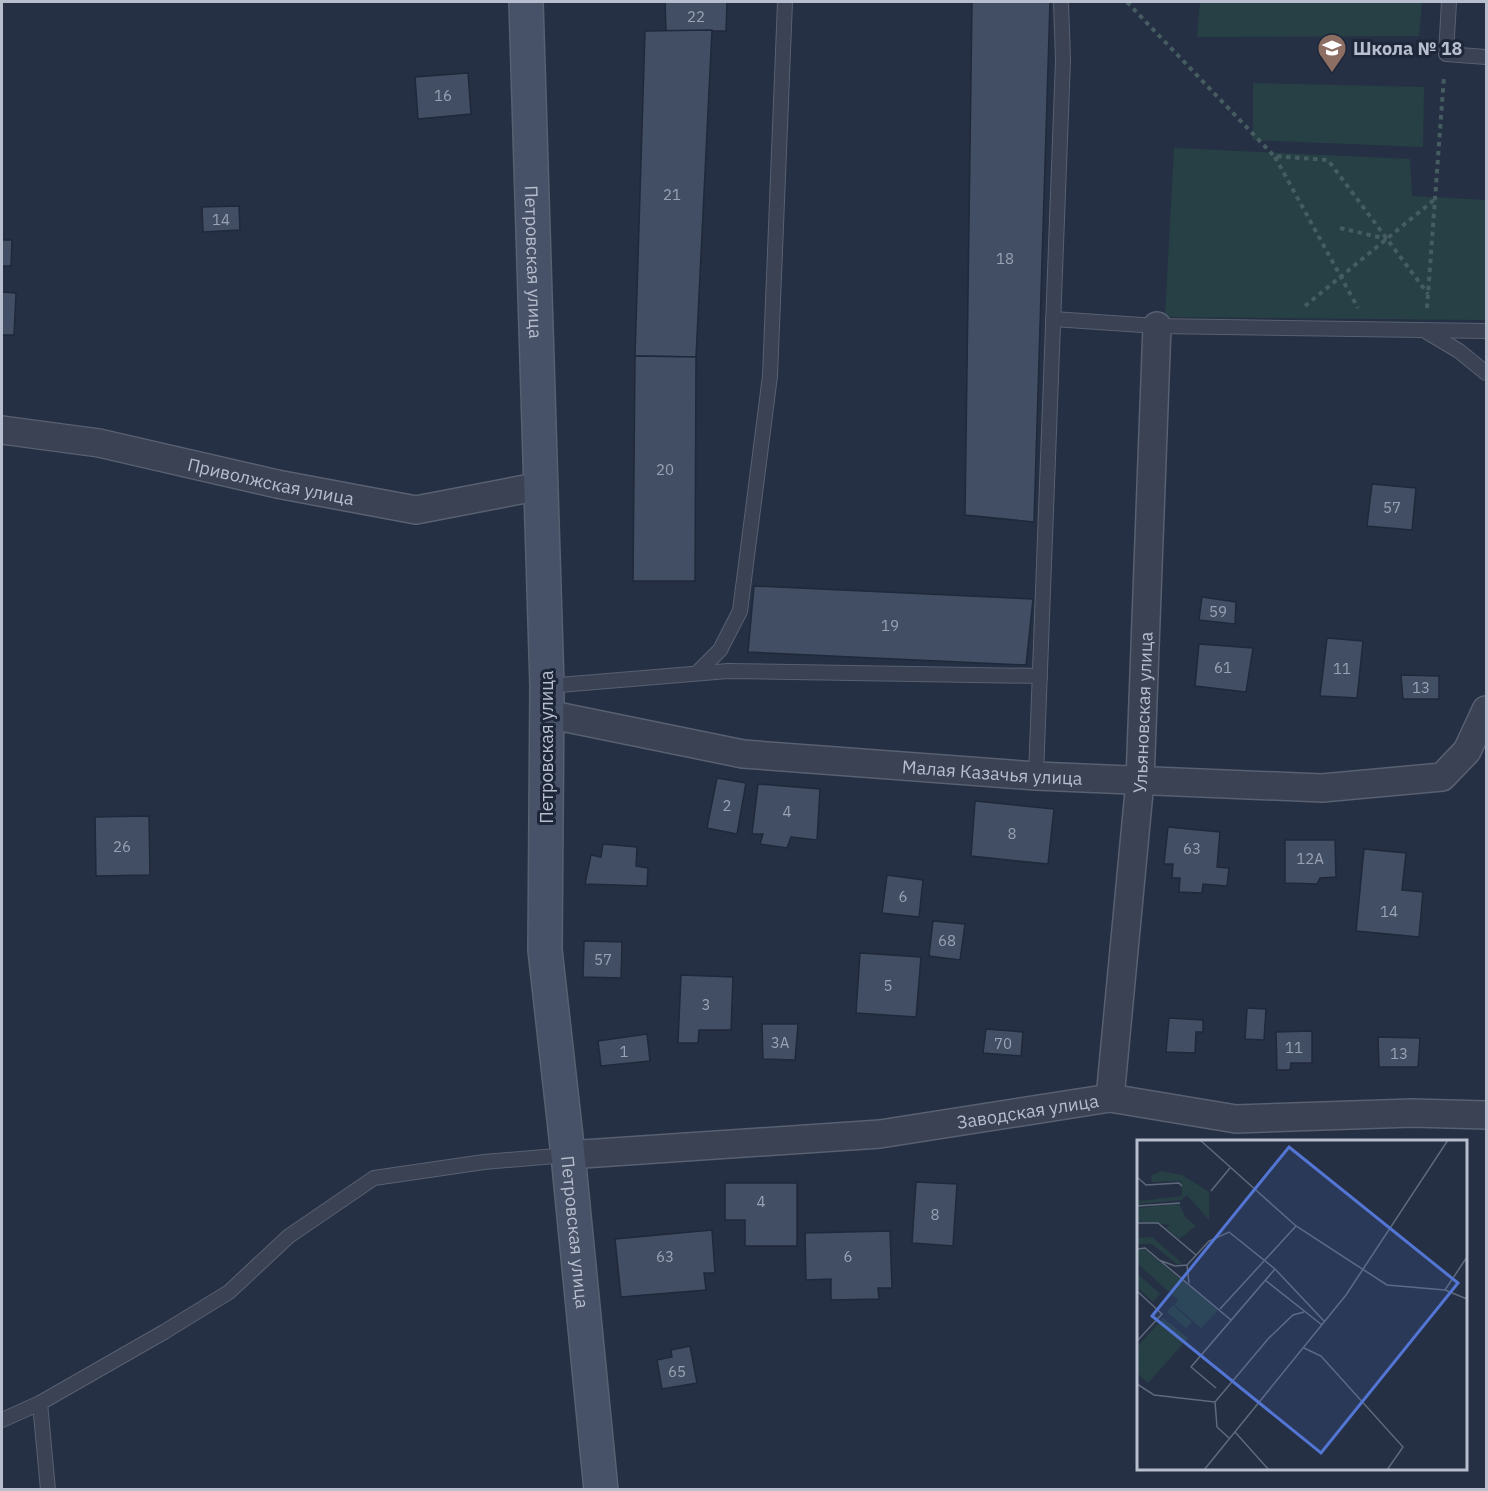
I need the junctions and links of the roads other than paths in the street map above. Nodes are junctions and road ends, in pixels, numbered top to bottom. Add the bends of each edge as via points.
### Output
1 (526, 2) edge
2 (785, 2) edge
3 (1061, 2) edge
4 (1449, 2) edge
5 (1486, 57) edge
6 (1053, 319) junction
7 (1157, 326) junction
8 (1426, 331) junction
9 (1486, 332) edge
10 (1486, 374) edge
11 (2, 430) edge
12 (541, 486) junction
13 (697, 674) junction
14 (1040, 676) junction
15 (547, 700) junction
16 (1486, 710) edge
17 (1036, 776) junction
18 (1140, 781) junction
19 (1110, 1098) junction
20 (1486, 1115) edge
21 (568, 1155) junction
22 (40, 1403) junction
23 (2, 1420) edge
24 (48, 1490) edge
25 (601, 1490) edge

1 - 12 street, Петровская улица
2 - 13 lane via 770,376 740,611 720,650
3 - 6 lane via 1063,60
4 - 5 lane via 1446,54
6 - 7 lane
6 - 14 lane
7 - 8 lane
7 - 18 street, Ульяновская улица
8 - 9 lane
8 - 10 lane
11 - 12 street, Приволжская улица via 99,443 277,484 416,510
12 - 15 street, Петровская улица
13 - 14 lane
13 - 15 lane
14 - 17 lane
15 - 17 street, Малая Казачья улица via 743,754
15 - 21 street, Петровская улица via 545,950
16 - 18 street, Малая Казачья улица via 1467,751 1442,777 1322,788
17 - 18 street, Малая Казачья улица
18 - 19 street, Ульяновская улица
19 - 20 street, Заводская улица via 1236,1119 1412,1113
19 - 21 street, Заводская улица via 880,1134
21 - 22 lane via 374,1178 289,1236 229,1292
21 - 25 street, Петровская улица
22 - 23 lane
22 - 24 lane

